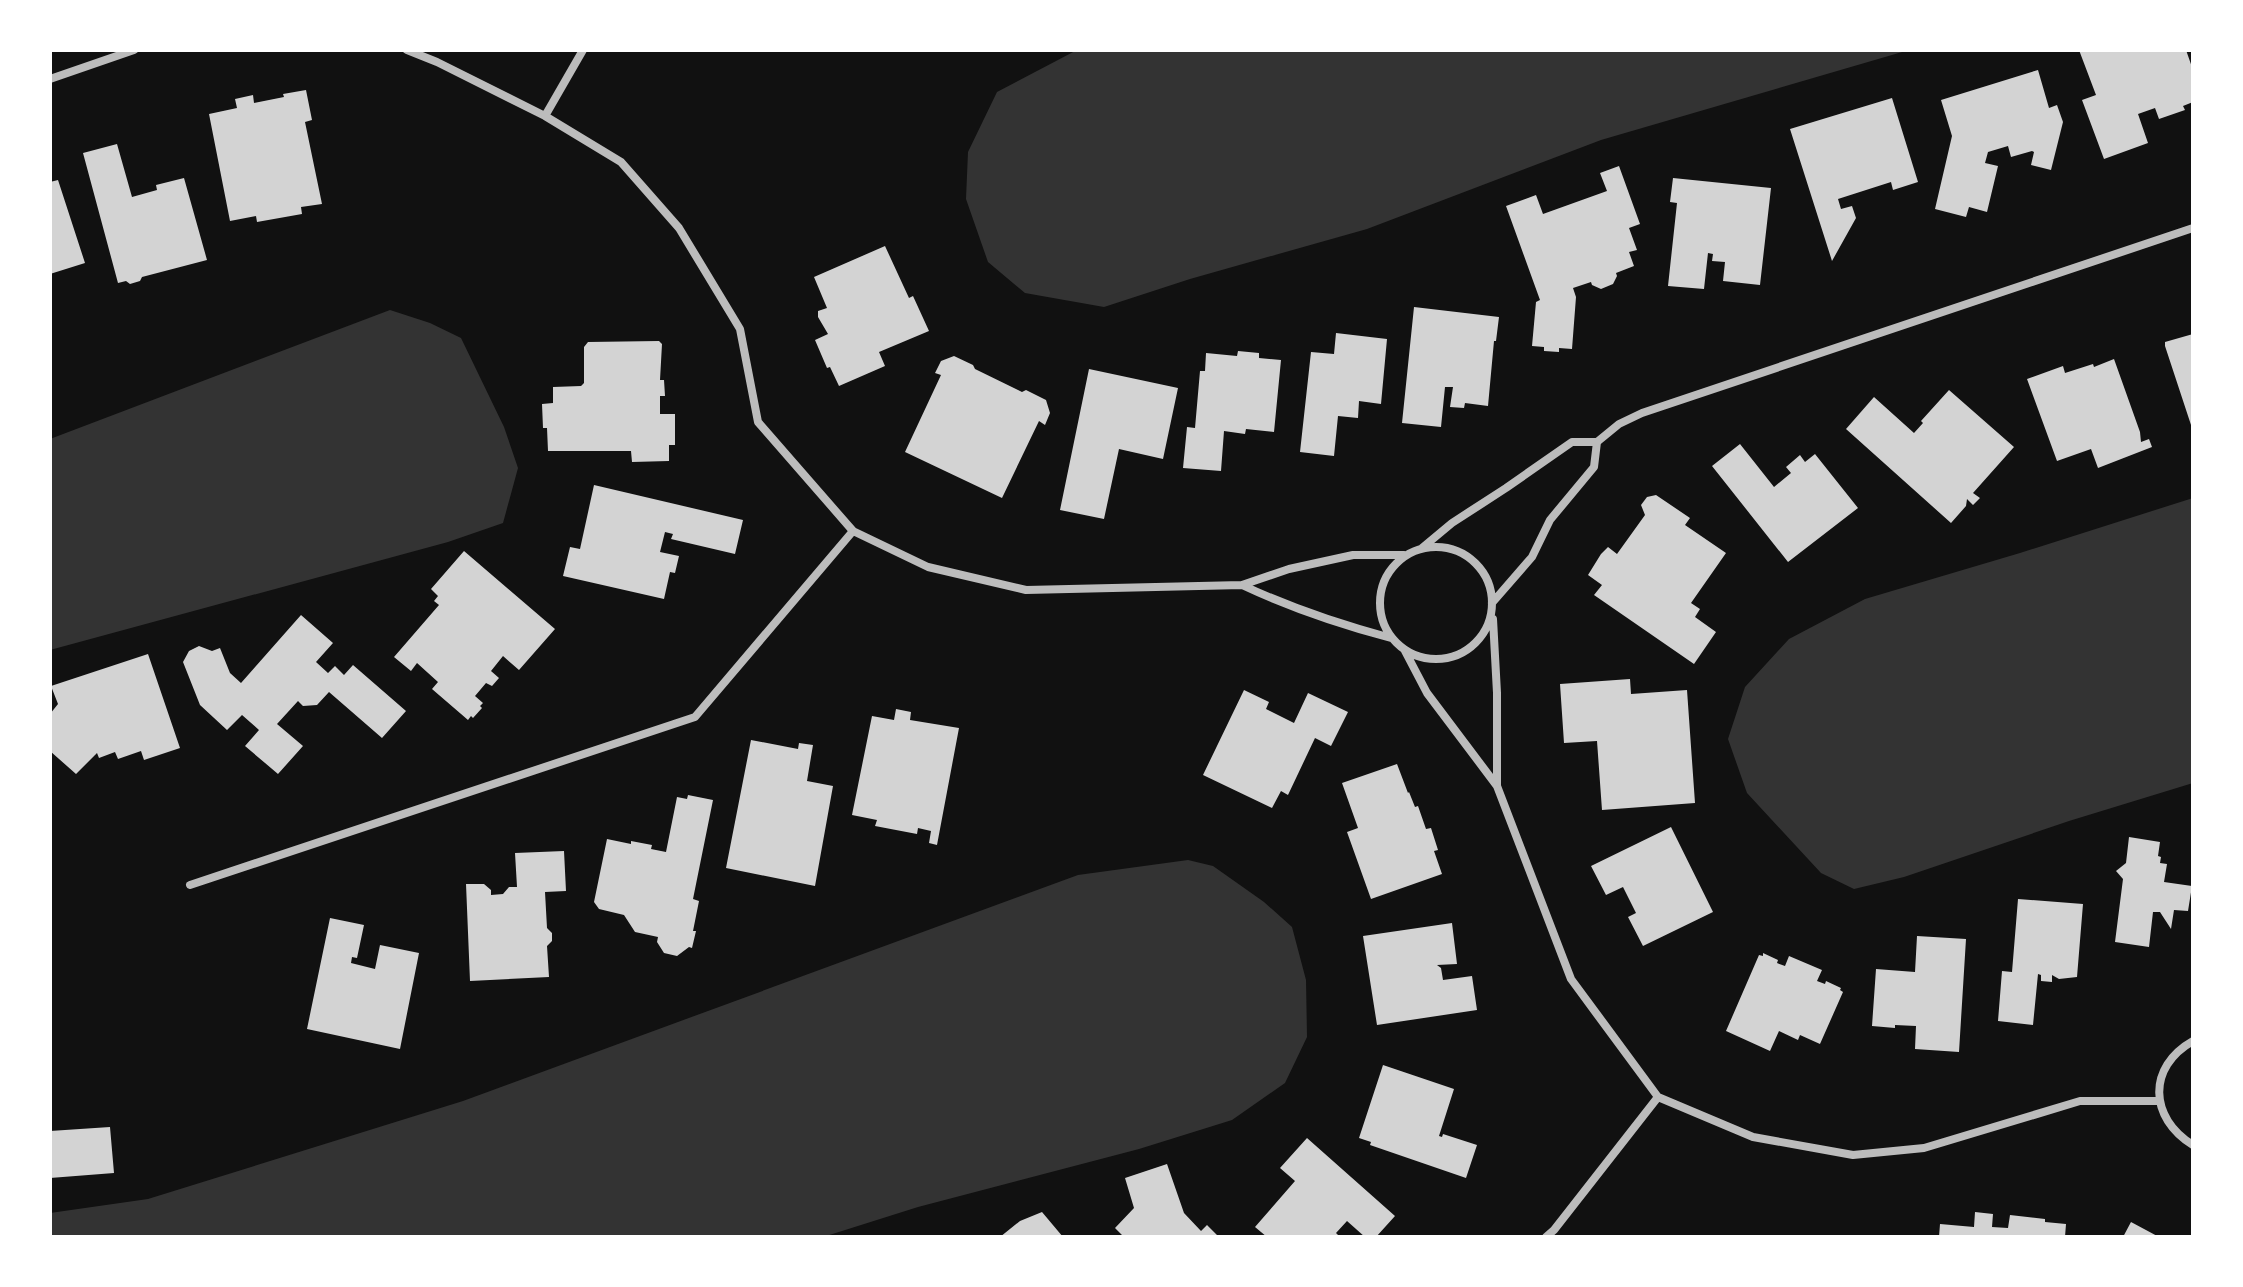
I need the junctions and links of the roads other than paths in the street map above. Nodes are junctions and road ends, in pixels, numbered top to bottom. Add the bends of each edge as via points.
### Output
1 (134, 50) edge
2 (407, 50) edge
3 (583, 50) edge
4 (50, 79) edge
5 (545, 116) junction
6 (2193, 228) edge
7 (1597, 442) junction
8 (853, 531) junction
9 (1422, 548) junction
10 (1405, 555) junction
11 (1242, 585) junction
12 (1492, 608) junction
13 (1391, 638) junction
14 (1405, 650) junction
15 (1497, 786) junction
16 (190, 885) dead end
17 (2193, 1041) edge
18 (1658, 1097) junction
19 (2159, 1101) junction
20 (2193, 1145) edge
21 (1546, 1237) edge

1 - 4 street
2 - 5 street
3 - 5 street
5 - 8 street via 621,162 679,228 740,329 758,422
6 - 7 street via 1642,413
7 - 9 street via 1572,442
7 - 12 street via 1594,467 1550,520 1532,557
8 - 11 street via 928,567 1026,590
8 - 16 street via 695,717
9 - 10 street
9 - 12 street via 1441,546 1474,561 1486,576
10 - 11 street via 1353,555
10 - 13 street via 1382,584 1379,603
11 - 13 street via 1333,623
12 - 14 street via 1486,630 1459,655 1440,660
12 - 15 street
13 - 14 street
14 - 15 street via 1427,693
15 - 18 street via 1571,979
17 - 19 street via 2167,1063
18 - 19 street via 1753,1137 1853,1155 1924,1148 2080,1101
18 - 21 street
19 - 20 street via 2177,1135

